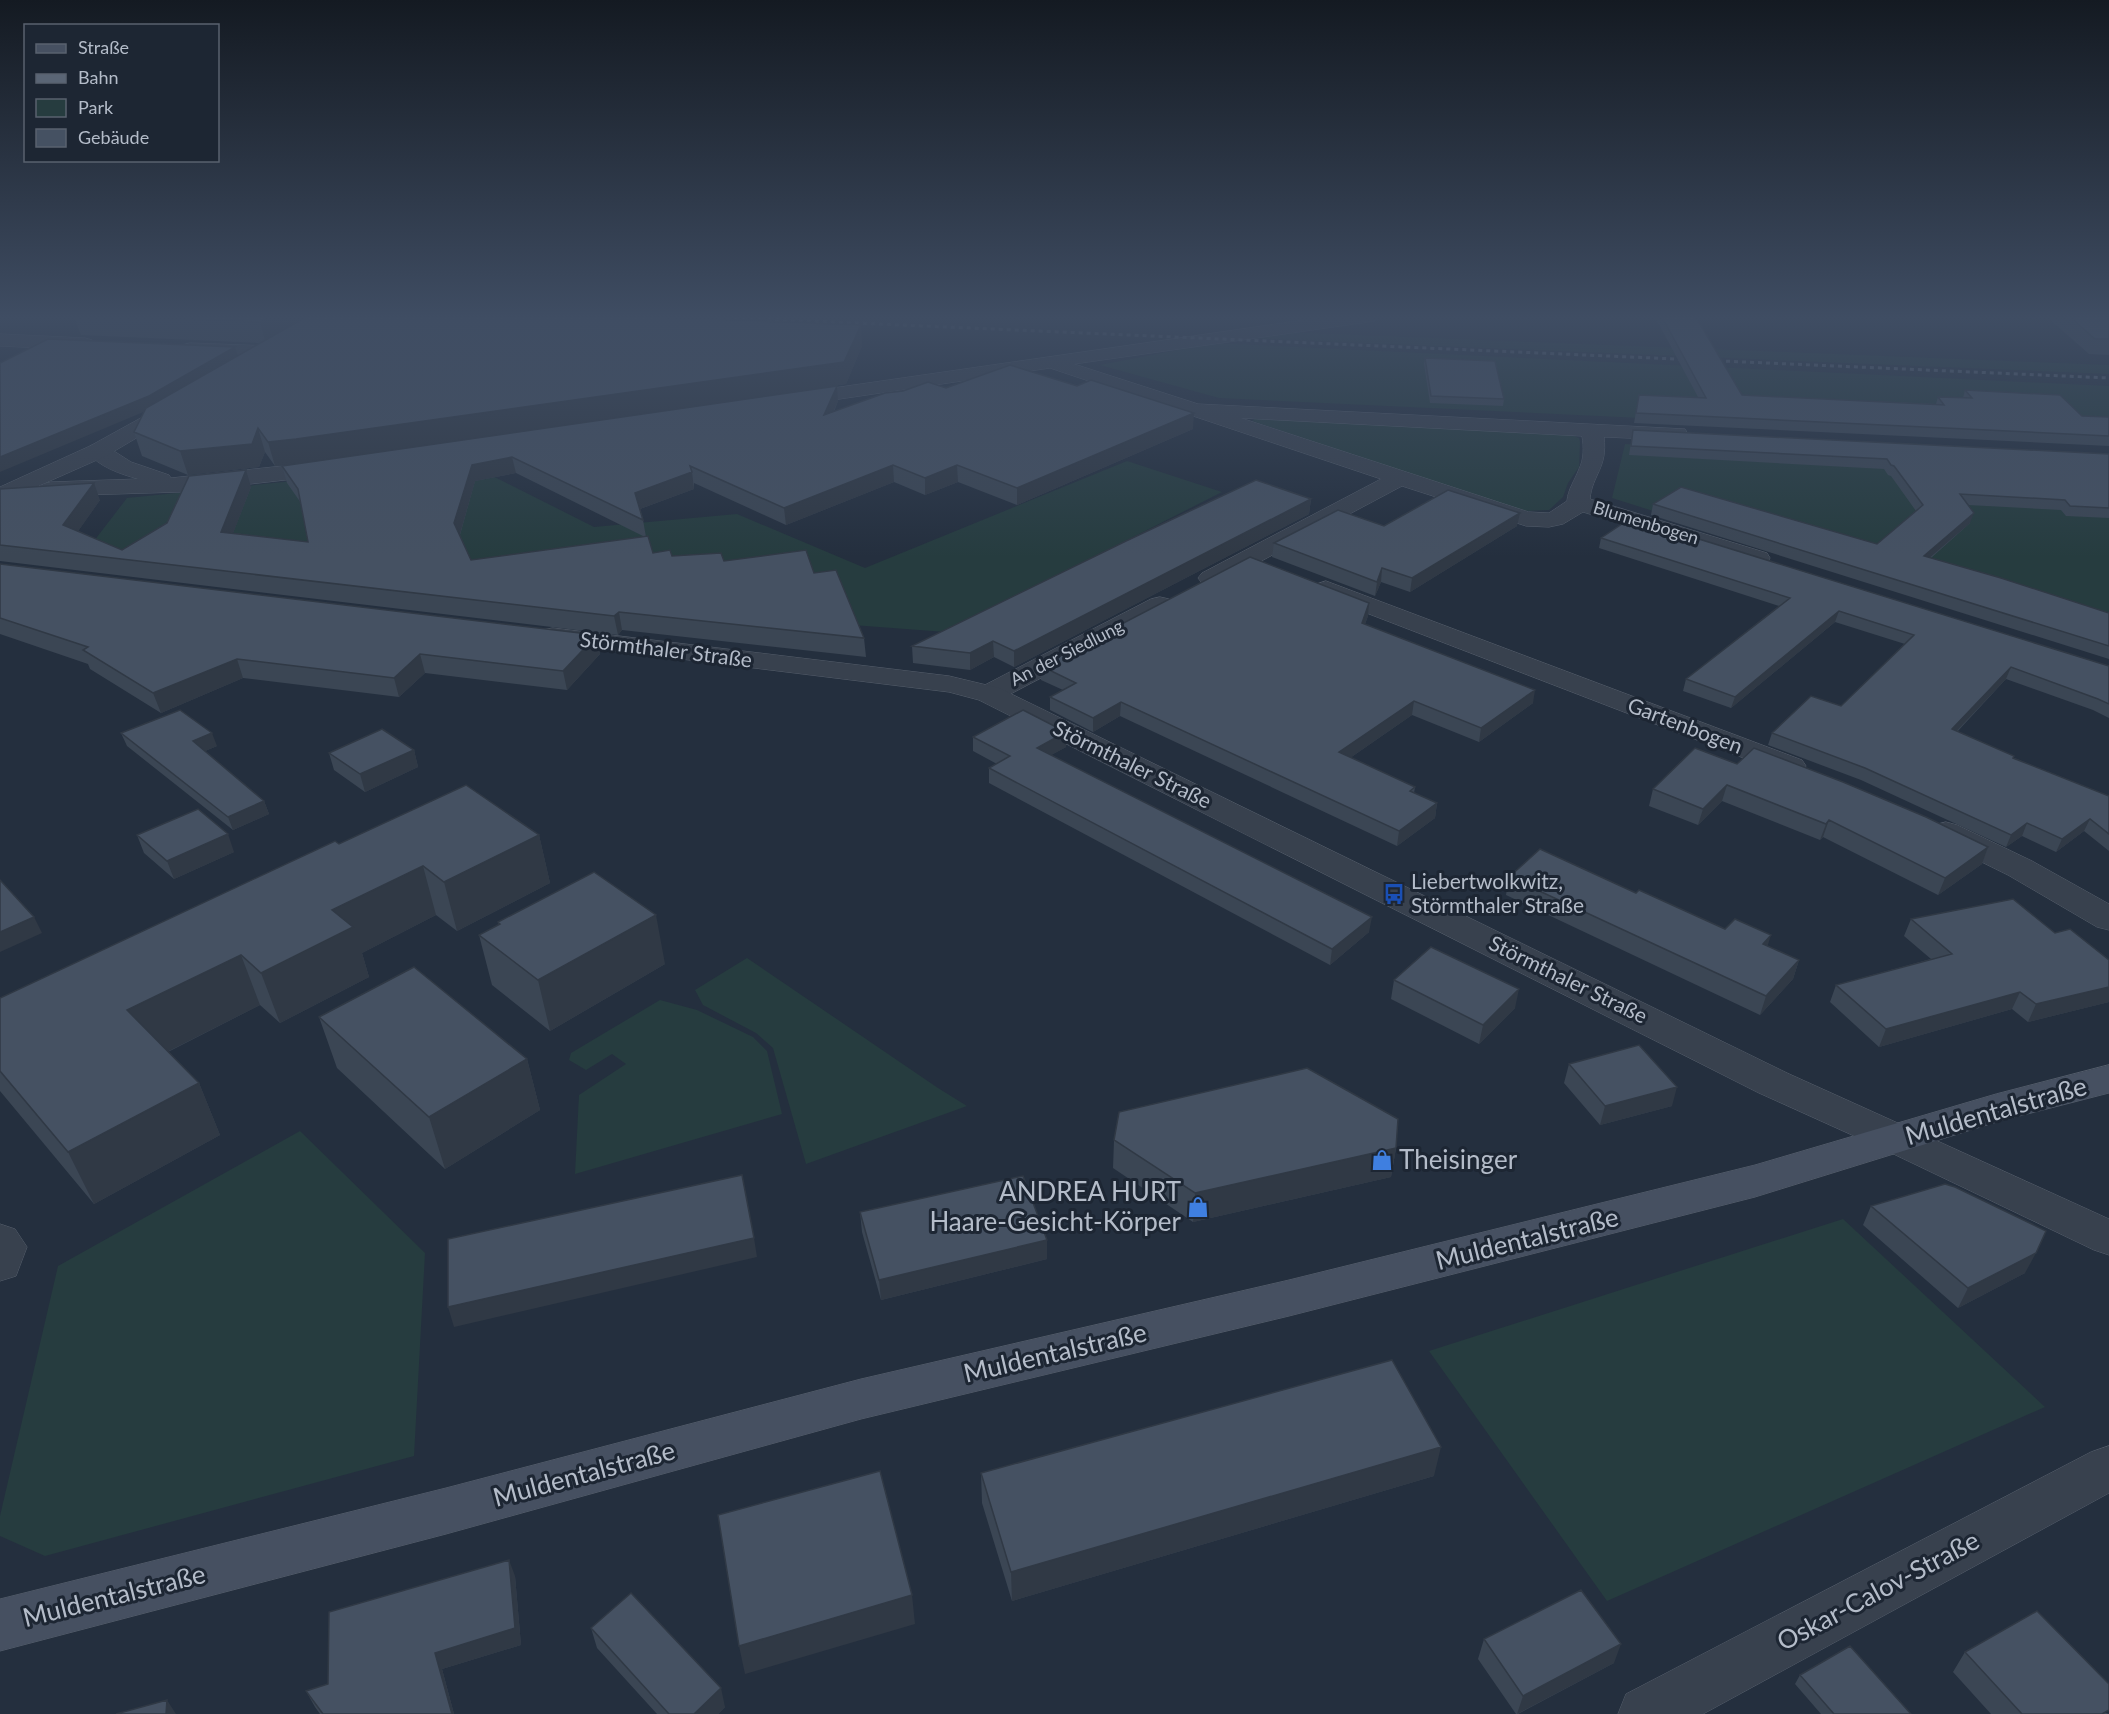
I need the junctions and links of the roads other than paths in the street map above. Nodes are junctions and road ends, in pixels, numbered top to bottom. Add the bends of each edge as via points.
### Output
1 (811, 397) edge
2 (1159, 397) edge
3 (187, 400) edge
4 (777, 402) edge
5 (1199, 410) junction
6 (1592, 430) junction
7 (1698, 435) edge
8 (98, 451) junction
9 (350, 465) edge
10 (1400, 478) junction
11 (180, 485) junction
12 (8, 492) edge
13 (1579, 503) junction
14 (1249, 559) junction
15 (1784, 566) edge
16 (523, 633) edge
17 (988, 694) junction
18 (1816, 776) edge
19 (1921, 820) edge
20 (2109, 919) edge
21 (2109, 1079) edge
22 (1897, 1139) junction
23 (2109, 1238) edge
24 (0, 1241) edge
25 (0, 1264) edge
26 (2109, 1468) edge
27 (0, 1625) edge
28 (1646, 1714) edge

1 - 4 street
2 - 5 street, Blumenbogen
3 - 8 street
5 - 6 street
5 - 10 street, Blumenbogen
6 - 7 street
6 - 13 street via 1594,454
8 - 11 street via 123,467
8 - 12 street
9 - 11 street
10 - 13 street, Blumenbogen via 1526,519 1554,520
10 - 14 street, An der Siedlung
11 - 12 street
13 - 15 street, Blumenbogen
14 - 17 street, An der Siedlung
14 - 18 street, Gartenbogen
16 - 17 street, Störmthaler Straße via 949,684
17 - 22 street, Störmthaler Straße via 1773,1083
19 - 20 street via 2020,868
21 - 22 main road, Muldentalstraße
22 - 23 street, Störmthaler Straße
22 - 27 main road, Muldentalstraße via 1755,1181 861,1399
24 - 25 street via 4,1247
26 - 28 street, Oskar-Calov-Straße

